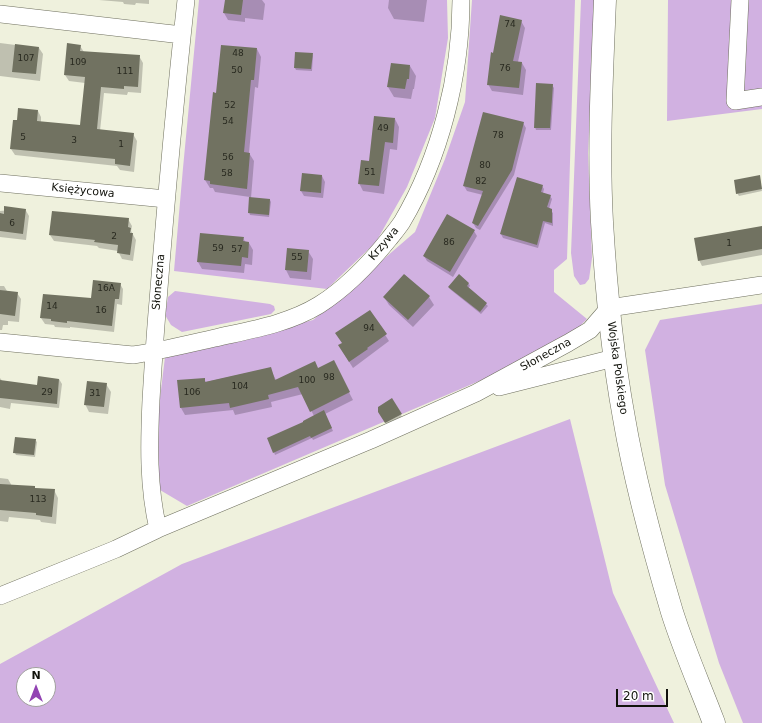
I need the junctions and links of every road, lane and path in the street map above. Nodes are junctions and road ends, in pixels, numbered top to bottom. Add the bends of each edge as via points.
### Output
1 (186, 0) edge
2 (461, 0) edge
3 (605, 0) edge
4 (740, 0) edge
5 (0, 14) edge
6 (182, 35) junction
7 (762, 97) edge
8 (0, 183) edge
9 (166, 199) junction
10 (762, 285) edge
11 (609, 308) junction
12 (0, 342) edge
13 (154, 352) junction
14 (614, 358) junction
15 (476, 393) junction
16 (158, 529) junction
17 (0, 596) edge
18 (714, 723) edge

1 - 6 street, Słoneczna
2 - 13 street, Krzywa via 459,46 452,85 431,163 401,224 380,250 359,273 336,292 318,305 292,317 260,328
3 - 11 street, Wojska Polskiego via 601,162 602,222
4 - 7 street via 736,101
5 - 6 street
6 - 9 street, Słoneczna
8 - 9 street, Księżycowa
9 - 13 street, Słoneczna
10 - 11 street
11 - 14 street, Wojska Polskiego
11 - 15 street, Słoneczna via 590,330
12 - 13 street via 133,355
13 - 16 street, Słoneczna via 149,445 150,481
14 - 15 street, Słoneczna
14 - 18 street, Wojska Polskiego via 629,448 653,548 673,614
15 - 16 street, Słoneczna
16 - 17 street, Słoneczna via 116,549

